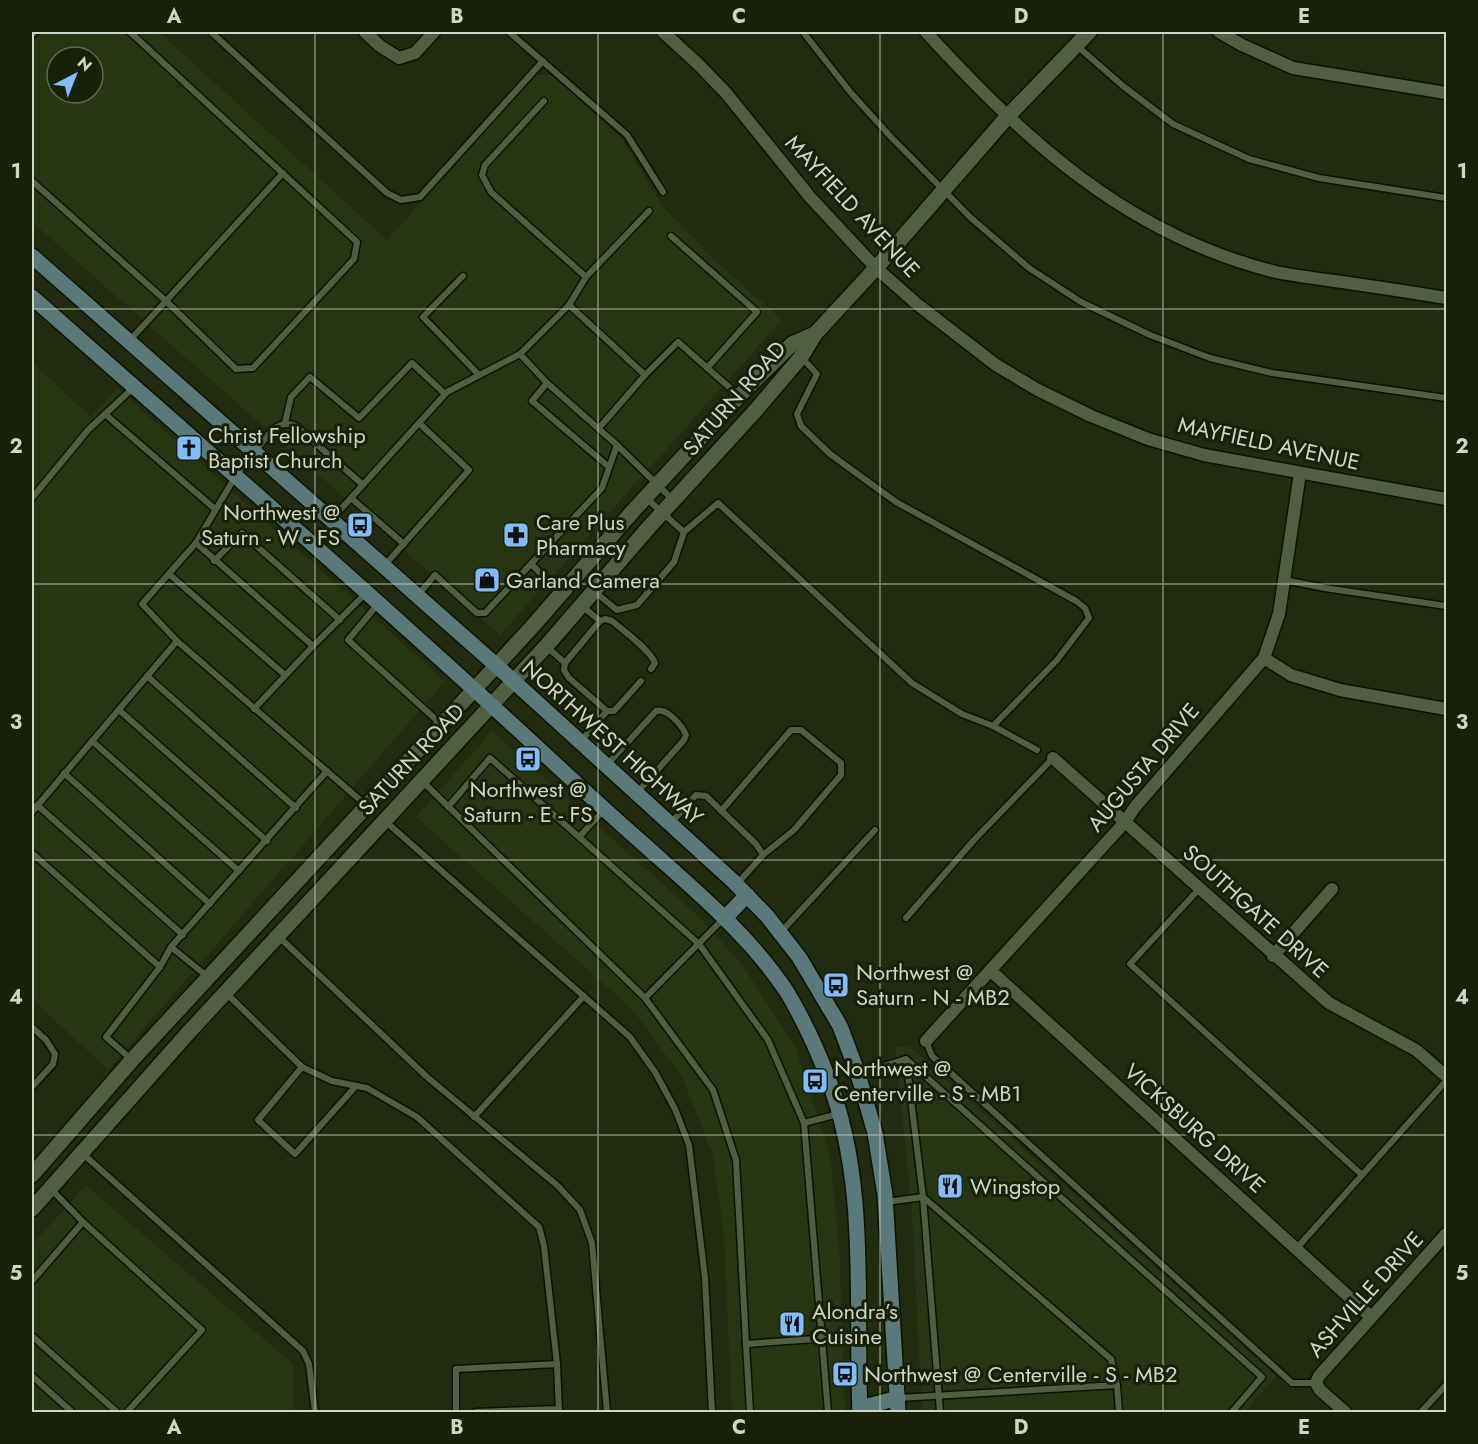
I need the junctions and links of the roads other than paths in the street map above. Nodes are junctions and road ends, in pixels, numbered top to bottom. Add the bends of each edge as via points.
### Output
1 (35, 32) edge
2 (130, 32) edge
3 (211, 32) edge
4 (365, 32) edge
5 (434, 32) edge
6 (509, 32) edge
7 (663, 32) edge
8 (803, 32) edge
9 (926, 32) edge
10 (1089, 32) edge
11 (1219, 32) edge
12 (32, 35) edge
13 (1076, 45) junction
14 (543, 61) junction
15 (1446, 93) edge
16 (544, 100) dead end
17 (1008, 116) junction
18 (283, 173) junction
19 (32, 181) edge
20 (944, 189) junction
21 (663, 192) dead end
22 (1446, 198) edge
23 (649, 211) dead end
24 (671, 236) dead end
25 (32, 256) edge
26 (876, 268) junction
27 (463, 276) dead end
28 (586, 277) junction
29 (32, 297) edge
30 (1446, 298) edge
31 (166, 301) junction
32 (569, 305) junction
33 (815, 334) junction
34 (130, 341) junction
35 (520, 354) junction
36 (801, 357) junction
37 (707, 368) junction
38 (479, 375) junction
39 (645, 375) junction
40 (547, 383) junction
41 (134, 387) junction
42 (445, 394) junction
43 (739, 396) junction
44 (1446, 398) edge
45 (105, 414) junction
46 (285, 423) junction
47 (419, 423) junction
48 (599, 428) junction
49 (617, 445) junction
50 (254, 452) junction
51 (609, 467) junction
52 (1300, 473) junction
53 (235, 477) junction
54 (363, 485) junction
55 (657, 486) junction
56 (32, 498) edge
57 (351, 498) junction
58 (646, 498) junction
59 (1446, 499) edge
60 (673, 500) junction
61 (215, 509) junction
62 (662, 513) junction
63 (331, 520) junction
64 (684, 532) junction
65 (196, 543) junction
66 (404, 544) junction
67 (214, 561) junction
68 (531, 564) junction
69 (384, 567) junction
70 (169, 574) junction
71 (1284, 580) junction
72 (594, 591) junction
73 (366, 593) junction
74 (562, 593) junction
75 (417, 596) junction
76 (378, 604) junction
77 (582, 605) junction
78 (1446, 606) edge
79 (340, 620) junction
80 (600, 621) junction
81 (177, 641) junction
82 (313, 646) junction
83 (546, 646) junction
84 (1264, 658) junction
85 (565, 663) junction
86 (496, 666) junction
87 (651, 669) dead end
88 (285, 675) junction
89 (147, 676) junction
90 (514, 681) junction
91 (641, 681) dead end
92 (475, 690) junction
93 (491, 705) junction
94 (254, 708) junction
95 (1446, 709) edge
96 (118, 710) junction
97 (608, 711) junction
98 (442, 726) junction
99 (993, 726) junction
100 (92, 741) junction
101 (580, 743) junction
102 (1037, 750) dead end
103 (1053, 758) joint
104 (606, 766) junction
105 (327, 771) junction
106 (64, 773) junction
107 (422, 781) junction
108 (636, 794) junction
109 (37, 805) junction
110 (368, 806) junction
111 (448, 807) junction
112 (296, 808) junction
113 (604, 809) junction
114 (722, 811) junction
115 (32, 812) edge
116 (384, 821) junction
117 (1125, 822) junction
118 (669, 824) junction
119 (875, 830) dead end
120 (579, 837) junction
121 (267, 841) junction
122 (32, 853) edge
123 (763, 855) junction
124 (239, 871) junction
125 (1199, 889) junction
126 (1332, 889) dead end
127 (742, 890) junction
128 (210, 904) junction
129 (725, 918) junction
130 (906, 918) dead end
131 (780, 933) junction
132 (183, 935) junction
133 (278, 935) junction
134 (699, 944) junction
135 (171, 948) junction
136 (1273, 956) junction
137 (160, 967) junction
138 (991, 971) junction
139 (209, 977) junction
140 (225, 992) junction
141 (584, 996) junction
142 (645, 998) junction
143 (32, 1027) edge
144 (926, 1041) joint
145 (906, 1059) junction
146 (132, 1060) junction
147 (302, 1067) junction
148 (858, 1074) junction
149 (1446, 1076) edge
150 (1446, 1081) edge
151 (356, 1086) junction
152 (32, 1087) edge
153 (839, 1113) junction
154 (474, 1117) junction
155 (804, 1124) junction
156 (82, 1153) junction
157 (32, 1175) edge
158 (1362, 1175) junction
159 (50, 1188) junction
160 (923, 1197) junction
161 (886, 1203) junction
162 (32, 1209) edge
163 (83, 1222) junction
164 (1446, 1234) edge
165 (1296, 1249) junction
166 (32, 1281) edge
167 (1371, 1317) junction
168 (32, 1336) edge
169 (859, 1336) junction
170 (822, 1339) junction
171 (746, 1344) junction
172 (557, 1364) junction
173 (32, 1376) edge
174 (1316, 1383) junction
175 (1117, 1385) junction
176 (1446, 1385) edge
177 (939, 1395) junction
178 (898, 1405) edge
179 (858, 1410) edge
180 (559, 1411) edge
181 (72, 1413) edge
182 (117, 1413) edge
183 (127, 1413) edge
184 (315, 1413) edge
185 (456, 1413) edge
186 (476, 1413) edge
187 (608, 1413) edge
188 (712, 1413) edge
189 (750, 1413) edge
190 (828, 1413) edge
191 (940, 1413) edge
192 (1119, 1413) edge
193 (1232, 1413) edge
194 (1345, 1413) edge
195 (1421, 1413) edge

1 - 12 lane
2 - 18 lane
3 - 14 lane via 387,193 401,200 420,197
4 - 5 street via 399,58 415,53
6 - 14 lane
7 - 26 street, MAYFIELD AVENUE via 726,93 810,197
8 - 20 lane via 851,93
9 - 17 street
10 - 13 street, SATURN ROAD
11 - 15 street via 1293,68
13 - 17 street, SATURN ROAD
13 - 22 lane via 1173,124 1249,159 1319,178
14 - 21 lane via 627,135
16 - 28 lane via 485,165 482,175 491,192
17 - 20 street, SATURN ROAD
17 - 30 street via 1055,159 1112,201 1221,255 1277,272
18 - 31 lane
18 - 31 lane via 357,242 354,259 253,368 236,369
19 - 31 lane
20 - 26 street, SATURN ROAD
20 - 44 lane via 1029,268 1081,302 1150,335 1210,358 1272,373
23 - 28 lane
24 - 37 lane via 757,312
25 - 34 main road, NORTHWEST HIGHWAY
26 - 33 street, SATURN ROAD
26 - 52 street, MAYFIELD AVENUE via 996,365 1091,416 1204,455
27 - 38 lane via 423,317
28 - 32 lane
29 - 41 main road
31 - 34 lane
32 - 35 lane
32 - 39 lane
33 - 36 street, SATURN ROAD
33 - 43 street, SATURN ROAD via 792,344
34 - 50 main road, NORTHWEST HIGHWAY
35 - 38 lane
35 - 40 lane
36 - 60 street, SATURN ROAD
36 - 99 lane via 817,374 797,414 801,426 830,454 896,502 1085,608 1089,618 1057,660
37 - 39 lane via 678,342
37 - 43 lane
38 - 42 lane
39 - 48 lane
40 - 48 lane
40 - 51 lane via 532,401
41 - 45 lane
41 - 53 main road
42 - 46 lane via 412,363 359,418 310,377 291,397
42 - 47 lane
43 - 55 street, SATURN ROAD
45 - 56 lane
45 - 61 lane
46 - 50 lane via 272,430
46 - 54 lane via 296,426
47 - 54 lane
47 - 66 lane via 469,470
48 - 49 lane
49 - 51 lane
49 - 55 lane
50 - 53 lane
50 - 63 main road, NORTHWEST HIGHWAY
51 - 68 lane via 602,488
52 - 59 street, MAYFIELD AVENUE
52 - 71 street, AUGUSTA DRIVE
53 - 61 lane
53 - 73 main road
54 - 57 lane
55 - 58 street, SATURN ROAD
55 - 60 lane
57 - 63 lane
57 - 66 lane
58 - 62 lane
58 - 74 street, SATURN ROAD
60 - 62 street, SATURN ROAD
61 - 65 lane
62 - 64 lane
62 - 72 street, SATURN ROAD
63 - 69 main road, NORTHWEST HIGHWAY
64 - 72 lane via 674,562 637,605 617,610
64 - 99 lane via 718,503 912,683 962,714
65 - 67 lane
65 - 70 lane
66 - 69 lane
67 - 79 lane via 242,533
67 - 82 lane
68 - 74 lane
68 - 75 lane via 485,613 477,613 435,574
69 - 75 main road, NORTHWEST HIGHWAY
70 - 81 lane via 142,604
70 - 88 lane
71 - 78 lane
71 - 84 street, AUGUSTA DRIVE via 1279,614
72 - 77 street, SATURN ROAD
73 - 76 main road
73 - 79 lane
74 - 86 street, SATURN ROAD
75 - 86 main road, NORTHWEST HIGHWAY
76 - 92 main road
76 - 98 lane via 348,640
77 - 80 lane
77 - 83 street, SATURN ROAD
79 - 82 lane
80 - 85 lane
80 - 87 lane via 612,621 655,660
81 - 89 lane
81 - 94 lane
82 - 88 lane
83 - 85 lane
83 - 90 street, SATURN ROAD
84 - 95 street via 1291,675 1340,690
84 - 117 street, AUGUSTA DRIVE
85 - 97 lane via 569,678
86 - 90 main road, NORTHWEST HIGHWAY
86 - 92 street, SATURN ROAD
88 - 94 lane
89 - 96 lane
89 - 112 lane
90 - 93 street, SATURN ROAD
90 - 101 main road, NORTHWEST HIGHWAY
91 - 97 lane via 614,711
92 - 93 main road
92 - 98 street, SATURN ROAD
93 - 107 street, SATURN ROAD
93 - 113 main road
94 - 105 lane
96 - 100 lane
96 - 121 lane
97 - 101 lane
98 - 110 street, SATURN ROAD
99 - 102 lane
100 - 106 lane
100 - 124 lane
101 - 104 main road, NORTHWEST HIGHWAY
103 - 117 street, SOUTHGATE DRIVE
103 - 130 lane
104 - 108 main road, NORTHWEST HIGHWAY
104 - 108 lane via 654,713 666,712 683,728 686,737
105 - 110 lane
105 - 112 lane
106 - 109 lane
106 - 128 lane
107 - 111 lane
107 - 116 street, SATURN ROAD
108 - 118 main road, NORTHWEST HIGHWAY
109 - 115 lane
109 - 132 lane
110 - 116 street
110 - 139 street, SATURN ROAD
111 - 120 lane via 490,758
111 - 142 lane
112 - 121 lane
113 - 120 lane
113 - 129 main road
114 - 118 lane via 706,796 696,795
114 - 123 lane
114 - 123 lane via 791,730 801,730 841,764 841,775 794,830
116 - 133 street, SATURN ROAD
116 - 141 lane
117 - 125 street, SOUTHGATE DRIVE
117 - 138 street, AUGUSTA DRIVE
118 - 127 main road, NORTHWEST HIGHWAY
119 - 131 lane
120 - 134 lane
121 - 124 lane
122 - 137 lane
123 - 127 lane
124 - 128 lane
125 - 136 street, SOUTHGATE DRIVE
125 - 158 lane via 1130,964
126 - 136 street
127 - 129 main road
127 - 131 main road, NORTHWEST HIGHWAY
128 - 132 lane
129 - 134 lane
129 - 153 main road via 786,992 810,1035
131 - 148 main road, NORTHWEST HIGHWAY via 835,1017
132 - 135 lane
133 - 140 street, SATURN ROAD
133 - 154 lane via 426,1077
134 - 142 lane
134 - 155 lane via 768,1040
135 - 137 lane
135 - 139 lane
136 - 149 street, SOUTHGATE DRIVE via 1329,1003 1416,1050
137 - 146 lane via 106,1037
138 - 144 street, AUGUSTA DRIVE
138 - 165 street, VICKSBURG DRIVE
139 - 140 street
139 - 146 street, SATURN ROAD
140 - 147 lane
140 - 156 street, SATURN ROAD
141 - 154 lane
141 - 188 lane via 630,1037 675,1109 689,1145 705,1278
142 - 171 lane via 713,1090 736,1160
143 - 152 lane via 55,1054 53,1064
144 - 174 lane via 932,1056 1292,1383
145 - 148 lane
145 - 160 lane
145 - 193 lane via 1262,1377
146 - 157 street, SATURN ROAD
147 - 151 lane via 332,1081
147 - 151 lane via 258,1120 295,1154
148 - 161 main road, NORTHWEST HIGHWAY via 875,1133
150 - 158 lane
151 - 172 lane via 417,1117 539,1227
153 - 155 lane
153 - 169 main road via 854,1189
154 - 187 lane via 558,1186 580,1210 592,1243
155 - 170 lane
156 - 159 street, SATURN ROAD
156 - 184 lane via 303,1351 309,1364
158 - 165 lane
159 - 162 street, SATURN ROAD
159 - 163 lane
160 - 161 lane
160 - 175 lane via 1111,1359
160 - 177 lane
161 - 178 main road, NORTHWEST HIGHWAY
163 - 166 lane
163 - 183 lane via 202,1330
164 - 167 street, ASHVILLE DRIVE
165 - 167 street, VICKSBURG DRIVE
167 - 174 street, ASHVILLE DRIVE
168 - 182 lane
169 - 170 lane
169 - 179 main road
170 - 171 lane
170 - 190 lane
171 - 189 lane
172 - 180 lane
172 - 185 lane via 456,1369
173 - 181 lane
174 - 194 street
175 - 177 lane
175 - 192 lane
176 - 195 lane
177 - 178 lane
177 - 191 lane
178 - 179 main road
180 - 186 lane

